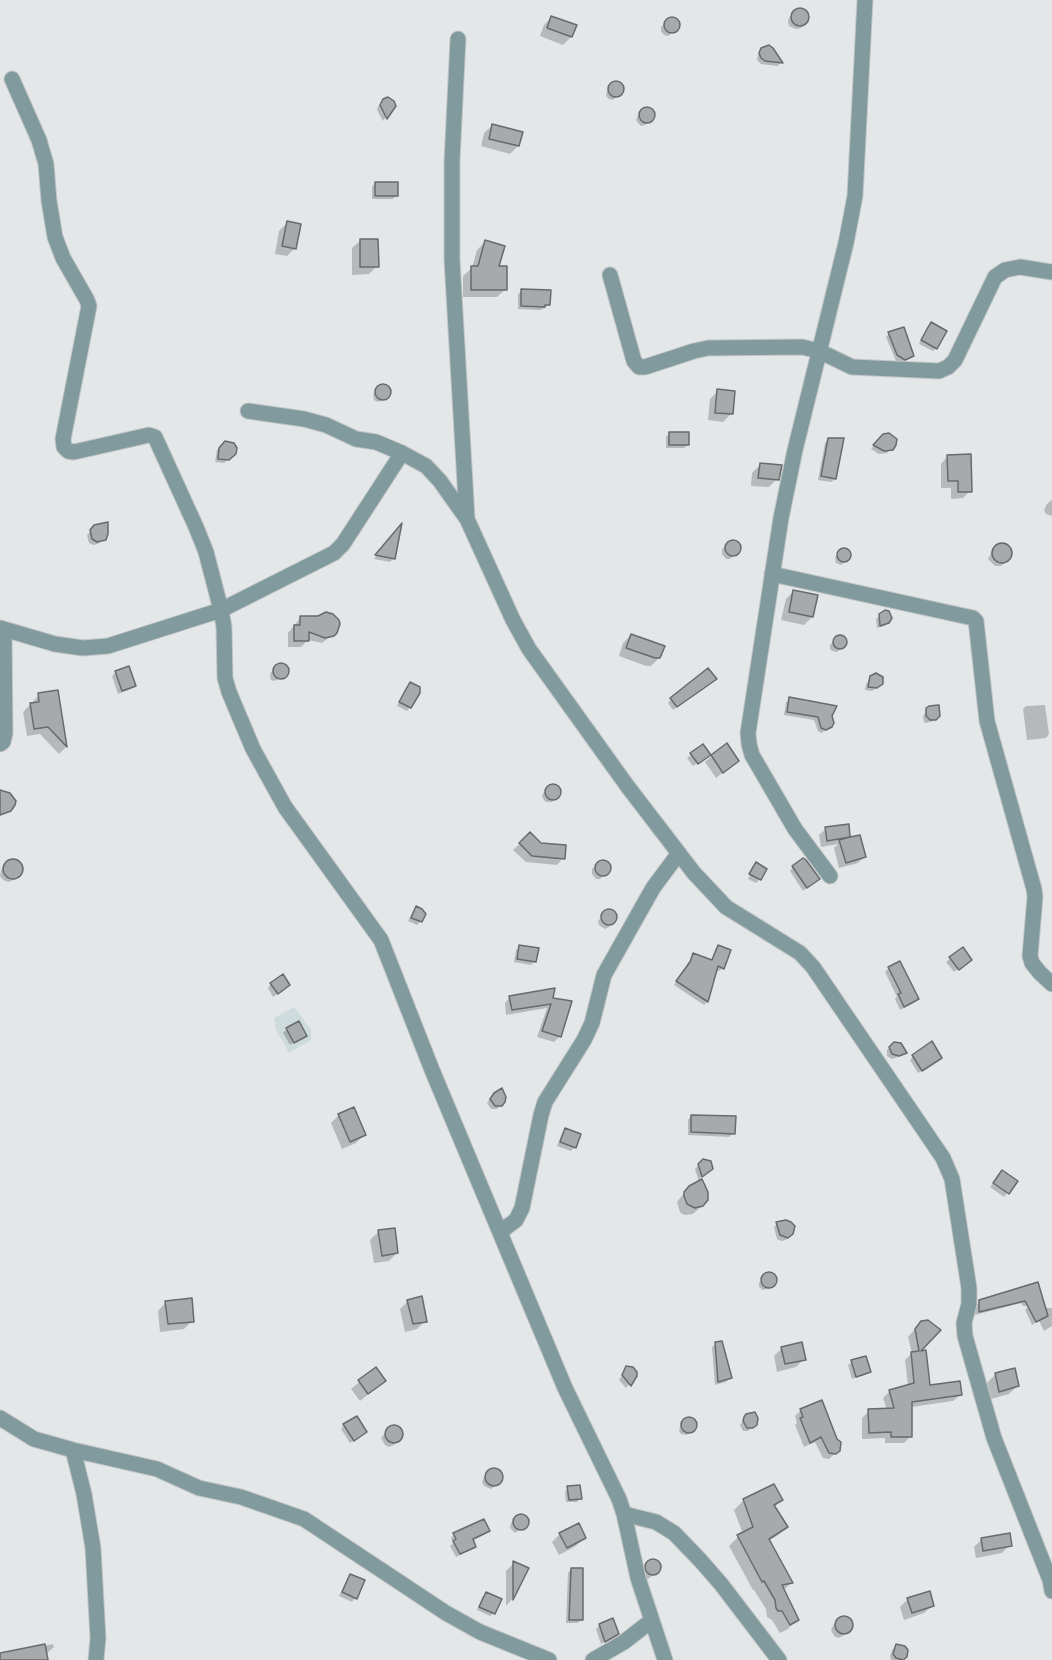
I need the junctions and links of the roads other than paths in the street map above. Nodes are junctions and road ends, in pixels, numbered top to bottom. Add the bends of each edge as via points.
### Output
1 (865, 0) edge
2 (458, 39) dead end
3 (12, 79) dead end
4 (1052, 272) edge
5 (610, 275) dead end
6 (819, 351) junction
7 (248, 411) dead end
8 (402, 453) junction
9 (467, 519) junction
10 (772, 574) junction
11 (221, 610) junction
12 (2, 629) edge
13 (0, 744) edge
14 (679, 854) junction
15 (830, 876) dead end
16 (1052, 984) edge
17 (500, 1232) junction
18 (0, 1418) edge
19 (73, 1450) junction
20 (624, 1514) junction
21 (1052, 1591) edge
22 (651, 1621) junction
23 (96, 1660) edge
24 (549, 1660) edge
25 (593, 1660) edge
26 (665, 1660) edge
27 (778, 1660) edge

1 - 6 street via 855,196
2 - 9 street via 452,260
3 - 11 street via 46,164 55,237 89,306 64,447 74,452 154,437 206,552
4 - 6 street via 1020,267 995,277 948,367 939,370 852,366
5 - 6 street via 634,361 639,366 708,348 802,347
6 - 10 street via 795,450
7 - 8 street via 304,419
8 - 9 street via 426,466
8 - 11 street via 334,553
9 - 14 street via 529,650
10 - 15 street via 749,744 795,829
10 - 16 street via 976,621 987,721 1034,889 1030,956
11 - 12 street via 108,646 55,644
11 - 17 street via 225,678 253,749 285,807 381,940
12 - 13 street via 5,733
14 - 17 street via 653,888 604,975 592,1023 545,1102 522,1208 516,1220
14 - 21 street via 726,907 800,953 813,967 944,1158 952,1179 969,1288 965,1335 994,1438
17 - 20 street
18 - 19 street via 34,1439
19 - 23 street via 93,1548
19 - 24 street via 157,1469 199,1488 241,1497 304,1519 446,1613 480,1632
20 - 22 street
20 - 27 street via 656,1522 674,1533 721,1584
22 - 25 street
22 - 26 street

